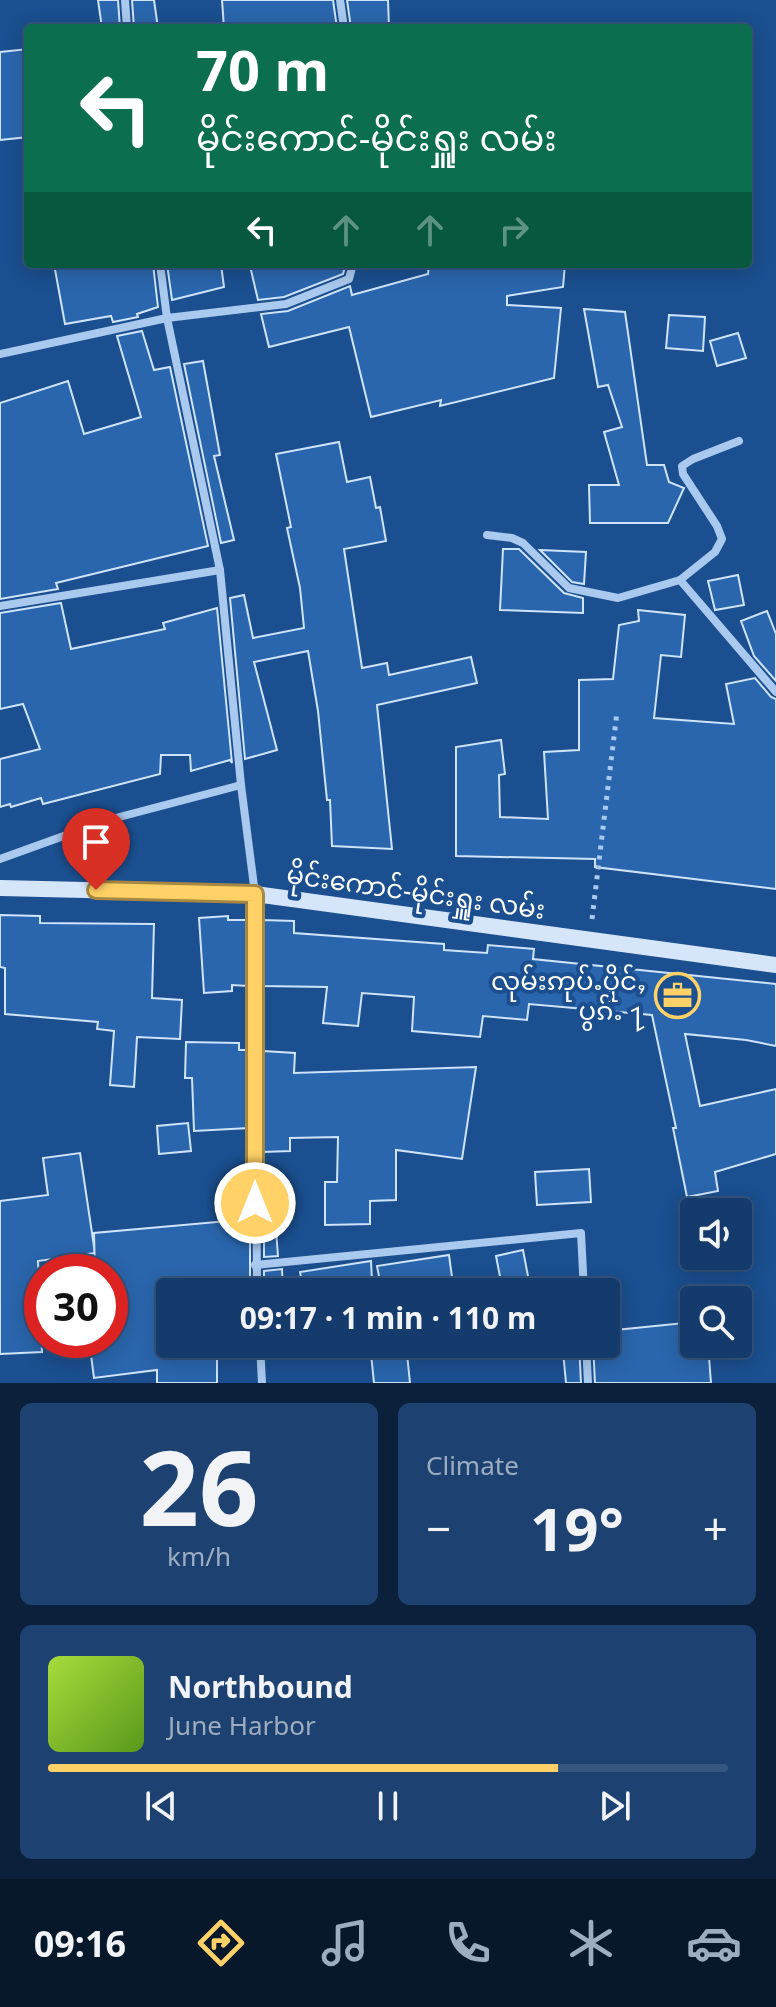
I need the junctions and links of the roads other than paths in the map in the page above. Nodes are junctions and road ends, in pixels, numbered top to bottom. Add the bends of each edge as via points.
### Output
1 (125, 0) edge
2 (340, 0) edge
3 (127, 24) edge
4 (343, 24) edge
5 (161, 268) edge
6 (352, 268) edge
7 (167, 318) junction
8 (0, 354) edge
9 (739, 441) dead end
10 (487, 535) dead end
11 (220, 570) junction
12 (680, 580) junction
13 (0, 606) edge
14 (776, 692) edge
15 (241, 785) junction
16 (0, 859) edge
17 (0, 888) edge
18 (255, 894) junction
19 (776, 965) edge
20 (255, 1265) junction
21 (256, 1278) edge
22 (583, 1278) edge
23 (261, 1358) edge
24 (587, 1358) edge
25 (262, 1383) edge
26 (588, 1383) edge

1 - 3 street
2 - 4 street
5 - 7 street
6 - 7 street via 349,279 286,304
7 - 8 street
7 - 11 street
9 - 12 street via 682,466 722,539 715,552
10 - 12 street via 523,543 569,588 618,598
11 - 13 street
11 - 15 street
12 - 14 street
15 - 16 street via 108,820
15 - 18 street
17 - 18 main road, မိုင်းကောင်-မိုင်းရှူး လမ်း
18 - 19 main road, မိုင်းကောင်-မိုင်းရှူး လမ်း
18 - 20 street
20 - 21 street
20 - 22 street via 581,1233
23 - 25 street
24 - 26 street

